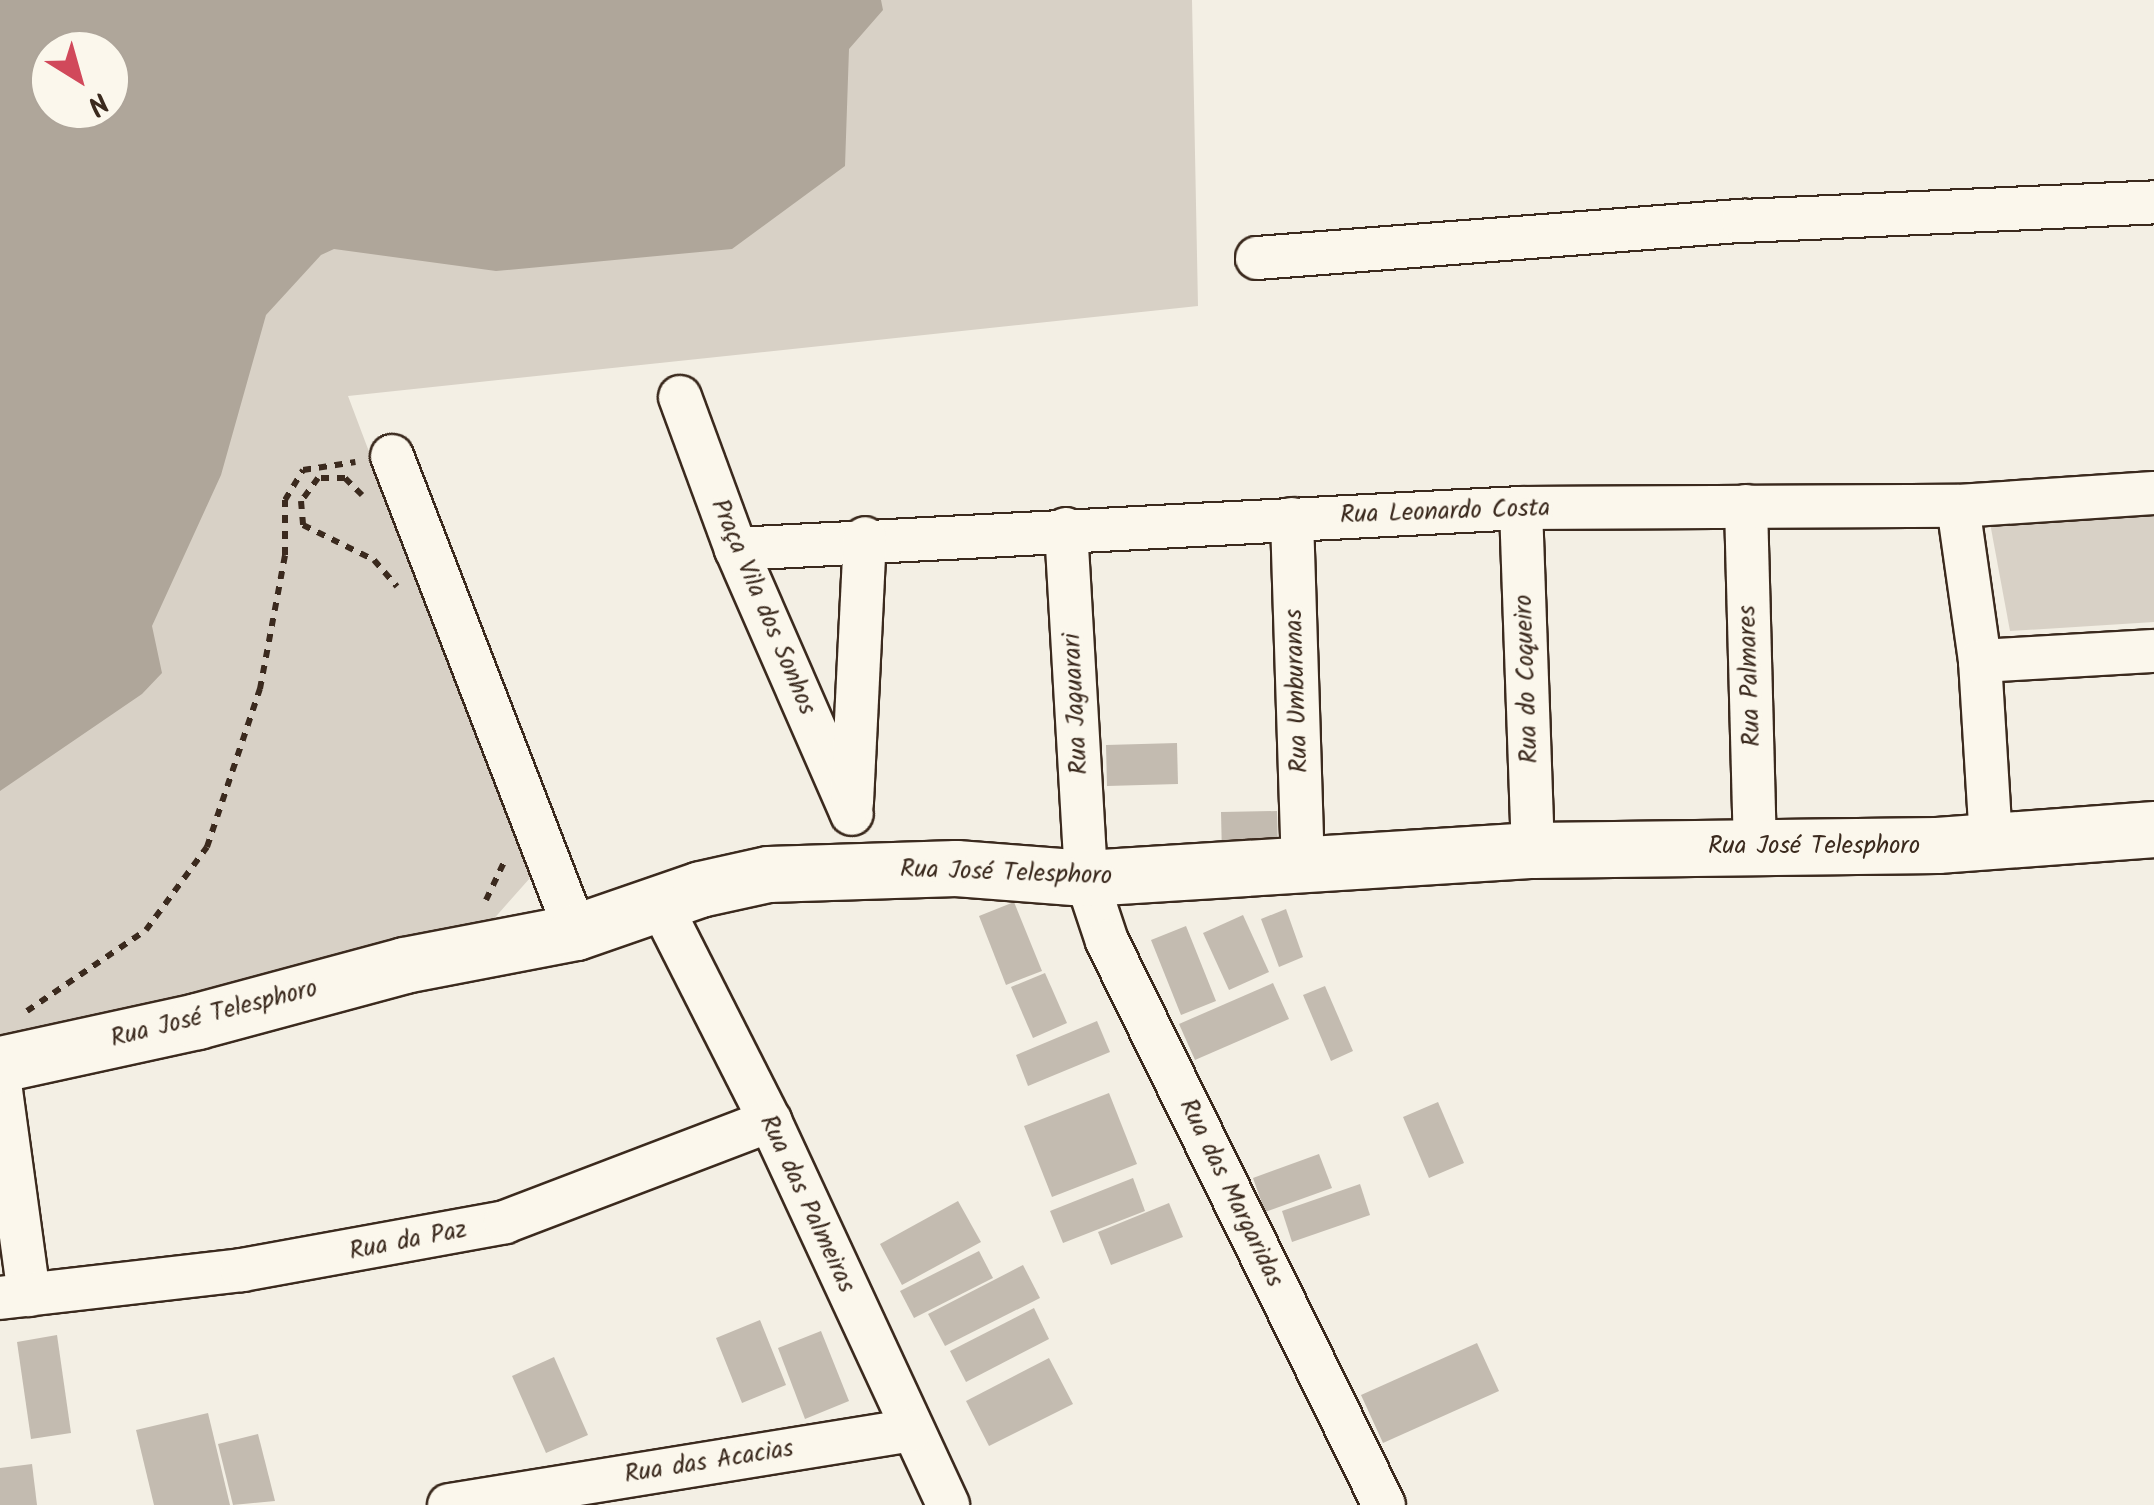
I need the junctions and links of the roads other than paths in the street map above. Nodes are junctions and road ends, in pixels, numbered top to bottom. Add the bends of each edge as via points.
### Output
1 (2154, 202) edge
2 (1256, 258) dead end
3 (680, 397) dead end
4 (392, 456) road end
5 (2154, 493) edge
6 (1746, 506) junction
7 (1958, 506) junction
8 (1520, 508) junction
9 (1292, 519) junction
10 (1066, 530) junction
11 (865, 538) junction
12 (736, 549) junction
13 (2154, 651) edge
14 (1980, 660) junction
15 (852, 814) junction
16 (2154, 829) edge
17 (1991, 842) junction
18 (1755, 845) junction
19 (1533, 850) junction
20 (1303, 864) junction
21 (858, 870) junction
22 (1086, 878) junction
23 (661, 906) junction
24 (576, 932) junction
25 (11, 1032) edge
26 (0, 1082) edge
27 (770, 1121) junction
28 (15, 1297) edge
29 (910, 1430) junction
30 (469, 1503) edge
31 (948, 1505) edge
32 (1384, 1505) edge

1 - 2 street via 1743,221
3 - 12 street, Praça Vila dos Sonhos
4 - 24 street
5 - 7 street, Rua Leonardo Costa
6 - 7 street, Rua Leonardo Costa
6 - 8 street, Rua Leonardo Costa
6 - 18 street, Rua Palmares
7 - 14 street
8 - 9 street, Rua Leonardo Costa
8 - 19 street, Rua do Coqueiro
9 - 10 street, Rua Leonardo Costa
9 - 20 street, Rua Umburanas
10 - 11 street, Rua Leonardo Costa
10 - 22 street, Rua Jaguarari
11 - 12 street, Rua Leonardo Costa
11 - 15 street, Praça Vila dos Sonhos
12 - 15 street, Praça Vila dos Sonhos
13 - 14 street
14 - 17 street
15 - 21 street, Praça Vila dos Sonhos
16 - 17 street, Rua José Telesphoro
17 - 18 street, Rua José Telesphoro
18 - 19 street, Rua José Telesphoro
19 - 20 street, Rua José Telesphoro
20 - 22 street, Rua José Telesphoro
21 - 22 street, Rua José Telesphoro via 956,868
21 - 23 street, Rua José Telesphoro via 768,874 700,888
22 - 32 street, Rua das Margaridas via 1107,942
23 - 24 street, Rua José Telesphoro
23 - 27 street, Rua das Palmeiras
24 - 25 street, Rua José Telesphoro via 404,964 197,1021
26 - 28 street, Rua da Paz
27 - 28 street, Rua da Paz via 504,1222 242,1270
27 - 29 street, Rua das Palmeiras
29 - 30 street, Rua das Acacias
29 - 31 street, Rua das Palmeiras

